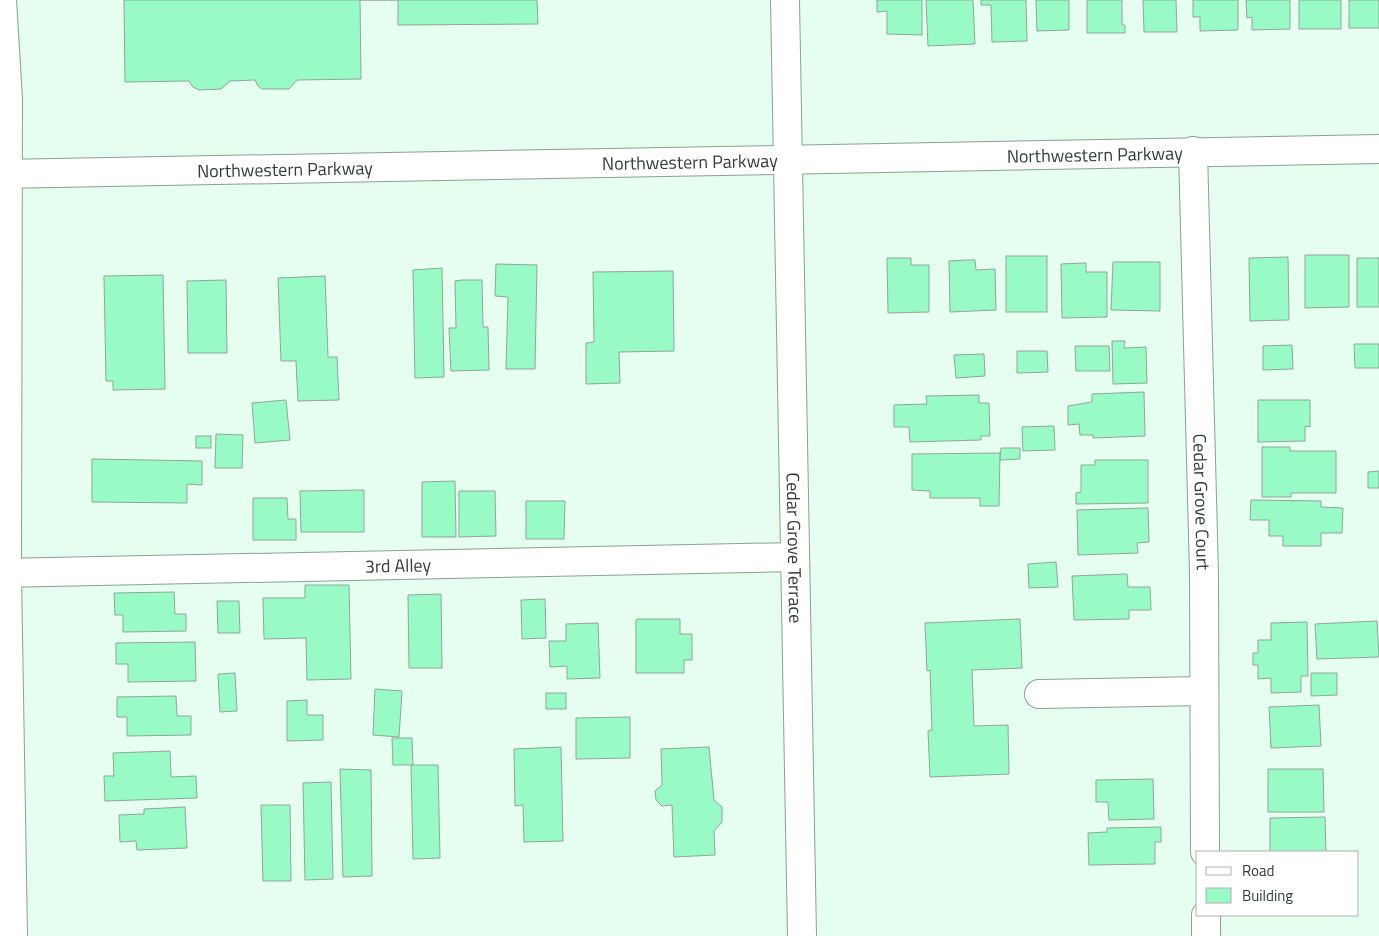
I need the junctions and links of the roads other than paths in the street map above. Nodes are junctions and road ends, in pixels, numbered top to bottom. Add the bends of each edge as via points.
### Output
1 (2, 0) edge
2 (786, 0) edge
3 (1379, 148) edge
4 (1193, 151) junction
5 (788, 159) junction
6 (4, 173) edge
7 (795, 557) junction
8 (4, 573) edge
9 (1204, 691) junction
10 (1039, 694) dead end
11 (1205, 851) edge
12 (1206, 916) edge
13 (13, 936) edge
14 (802, 936) edge
15 (1206, 936) edge

1 - 6 street via 8,99
2 - 5 street, Cedar Grove Terrace
3 - 4 street, Northwestern Parkway
4 - 5 street, Northwestern Parkway
4 - 9 street, Cedar Grove Court
5 - 6 street, Northwestern Parkway
5 - 7 street, Cedar Grove Terrace
6 - 8 street
7 - 8 street, 3rd Alley
7 - 14 street, Cedar Grove Terrace
8 - 13 street
9 - 10 street
9 - 11 street, Cedar Grove Court
12 - 15 street

